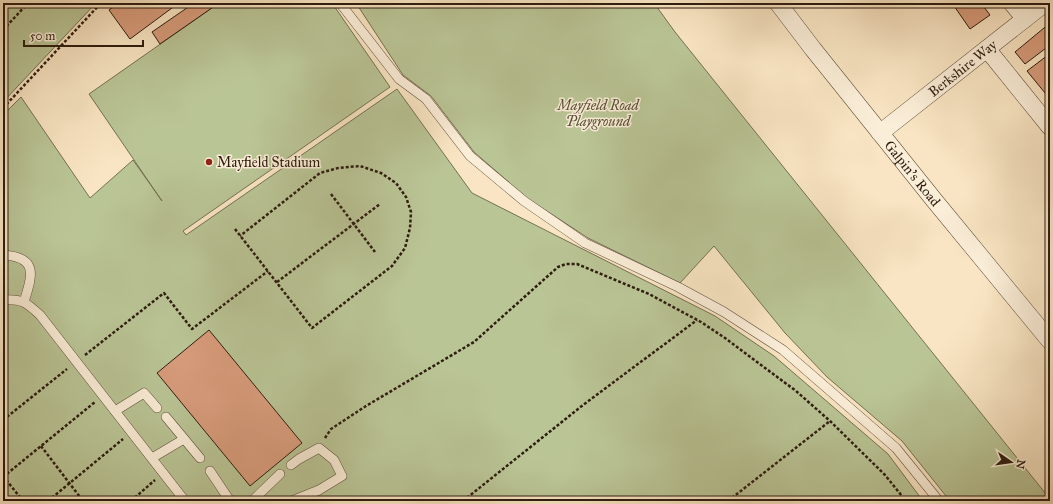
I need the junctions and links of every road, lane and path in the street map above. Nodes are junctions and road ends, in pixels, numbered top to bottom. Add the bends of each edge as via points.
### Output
1 (28, 3) edge
2 (101, 3) edge
3 (340, 3) edge
4 (778, 3) edge
5 (1012, 3) edge
6 (1045, 3) edge
7 (1025, 19) junction
8 (3, 30) edge
9 (987, 49) junction
10 (3, 108) edge
11 (1050, 127) edge
12 (880, 133) junction
13 (331, 194) dead end
14 (380, 204) dead end
15 (353, 224) junction
16 (235, 229) dead end
17 (240, 236) junction
18 (375, 252) dead end
19 (3, 255) edge
20 (268, 271) junction
21 (277, 282) junction
22 (3, 300) edge
23 (24, 302) junction
24 (697, 320) junction
25 (1050, 341) edge
26 (76, 362) junction
27 (103, 396) junction
28 (157, 408) dead end
29 (115, 411) junction
30 (166, 417) dead end
31 (3, 420) edge
32 (830, 421) junction
33 (131, 432) junction
34 (184, 439) junction
35 (41, 446) junction
36 (319, 448) junction
37 (152, 458) junction
38 (200, 458) dead end
39 (292, 465) dead end
40 (210, 471) dead end
41 (164, 474) junction
42 (280, 474) dead end
43 (3, 476) edge
44 (69, 483) junction
45 (23, 501) edge
46 (30, 501) edge
47 (38, 501) edge
48 (48, 501) edge
49 (83, 501) edge
50 (131, 501) edge
51 (185, 501) edge
52 (230, 501) edge
53 (252, 501) edge
54 (292, 501) edge
55 (462, 501) edge
56 (728, 501) edge
57 (906, 501) edge
58 (939, 501) edge

1 - 8 path
2 - 10 path
3 - 58 lane via 399,79 426,99 470,156 524,201 586,243 678,287 724,312 783,350 896,448
4 - 12 street, Galpin's Road
5 - 7 street
6 - 7 street, Berkshire Way
7 - 9 street, Berkshire Way
9 - 11 street
9 - 12 street, Berkshire Way
12 - 25 street, Galpin's Road
13 - 15 path
14 - 15 path
15 - 18 path
15 - 21 path
16 - 17 path
17 - 20 path
17 - 21 path via 320,173 338,168 360,166 381,173 396,184 406,197 411,212 405,248 392,266 312,328
19 - 23 lane via 23,259 30,267 32,278
20 - 21 path
20 - 26 path via 192,329 164,293
22 - 23 lane
23 - 26 lane via 40,314
24 - 32 path via 796,391
24 - 36 path via 650,294 577,264 566,264 550,272 474,342 331,428
24 - 55 path via 583,405
26 - 27 lane
26 - 31 path
27 - 29 lane
27 - 35 path
28 - 29 lane via 144,393
29 - 33 lane
30 - 34 lane
32 - 56 path
32 - 57 path via 885,475
33 - 37 lane
33 - 44 path
34 - 37 lane
34 - 38 lane
35 - 43 path
35 - 44 path
36 - 39 lane
36 - 54 lane via 334,460 342,476 319,490
37 - 41 lane
40 - 52 lane
41 - 50 path
41 - 51 lane
42 - 53 lane
43 - 45 path
44 - 48 path
44 - 49 path
46 - 47 path via 35,497

